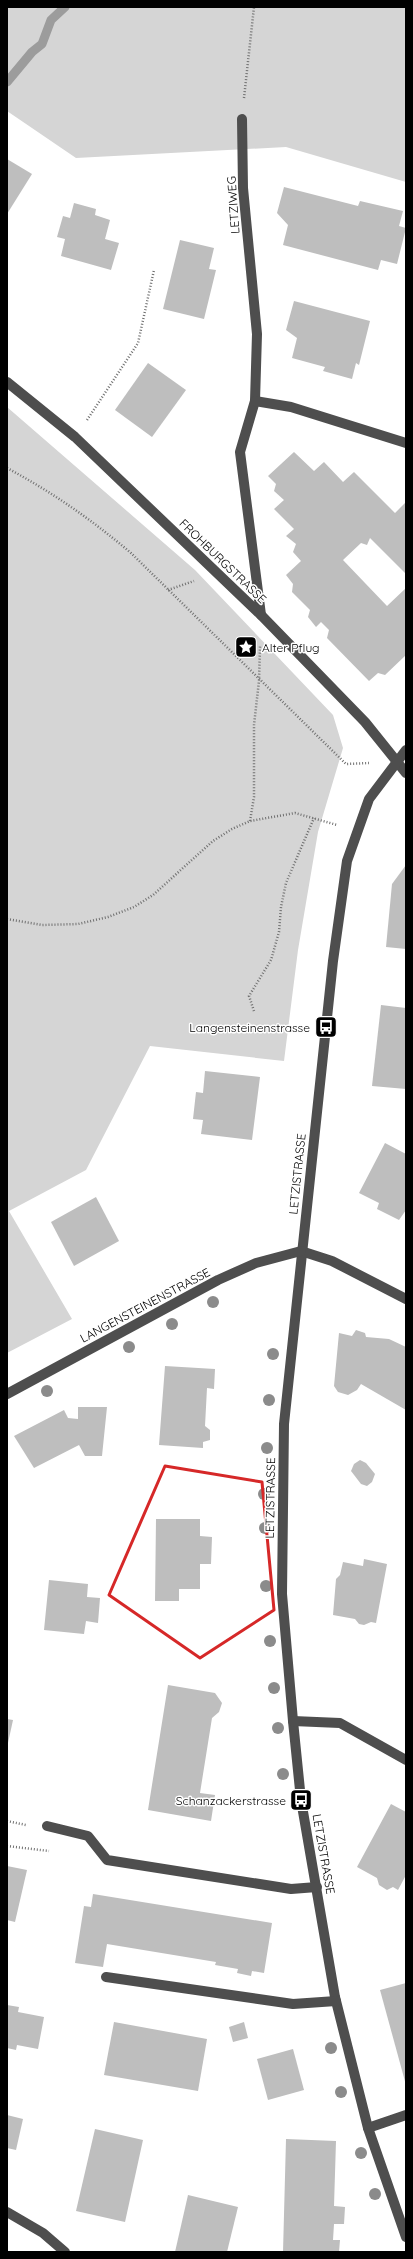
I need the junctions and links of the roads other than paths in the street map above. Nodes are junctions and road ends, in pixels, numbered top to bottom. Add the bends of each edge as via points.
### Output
1 (242, 119) road end
2 (7, 382) edge
3 (255, 401) junction
4 (406, 444) edge
5 (261, 615) junction
6 (406, 750) edge
7 (396, 761) junction
8 (406, 773) edge
9 (301, 1250) junction
10 (406, 1298) edge
11 (7, 1394) edge
12 (292, 1721) junction
13 (406, 1760) edge
14 (47, 1826) dead end
15 (317, 1887) junction
16 (106, 1977) dead end
17 (336, 2001) junction
18 (406, 2115) edge
19 (368, 2128) junction
20 (7, 2212) edge
21 (406, 2237) edge
22 (65, 2252) edge

1 - 3 street, LETZIWEG via 243,188 257,334
2 - 5 street, FROHBURGSTRASSE via 75,437
3 - 4 street via 292,407
3 - 5 street, LETZIWEG via 240,452
5 - 7 street, FROHBURGSTRASSE via 365,722
6 - 7 street, LETZISTRASSE
7 - 8 street, FROHBURGSTRASSE
7 - 9 street, LETZISTRASSE via 369,799 347,861 333,961
9 - 10 street via 332,1261
9 - 11 street, LANGENSTEINENSTRASSE via 256,1263 218,1280
9 - 12 street, LETZISTRASSE via 284,1424 282,1594
12 - 13 street via 340,1723
12 - 15 street, LETZISTRASSE
14 - 15 street via 88,1836 107,1860 291,1889
15 - 17 street, LETZISTRASSE
16 - 17 street via 293,2004
17 - 19 street, LETZISTRASSE
18 - 19 street
19 - 21 street, LETZISTRASSE
20 - 22 street via 43,2233

